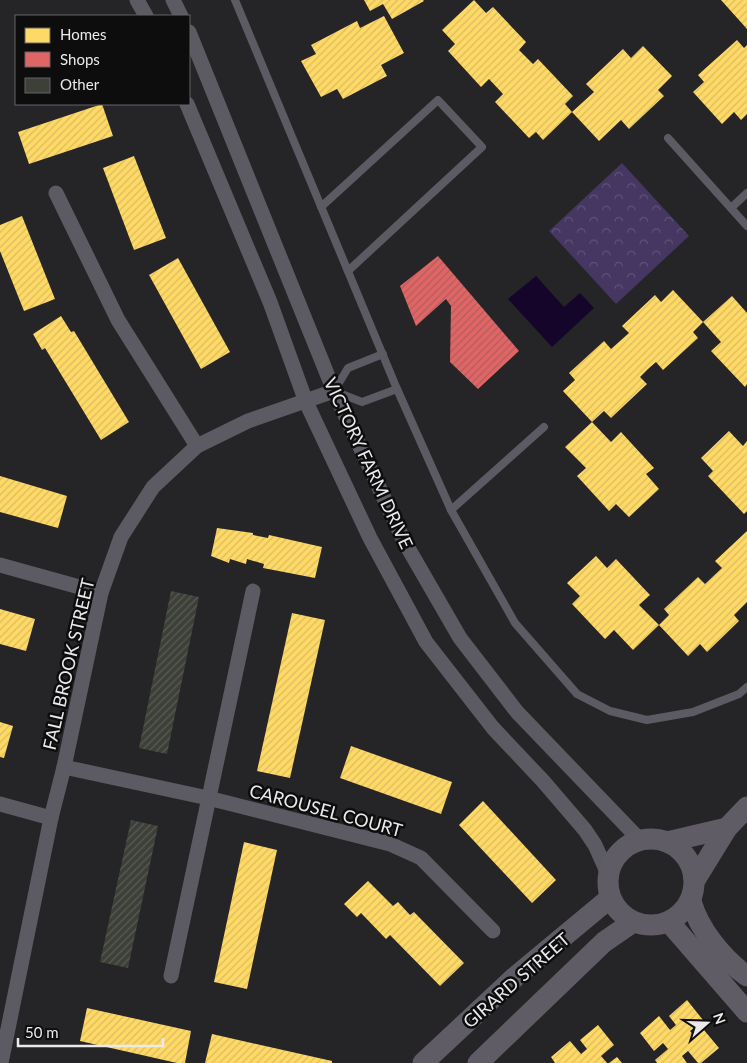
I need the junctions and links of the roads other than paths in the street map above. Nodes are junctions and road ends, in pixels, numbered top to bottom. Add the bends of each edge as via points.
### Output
1 (137, 0) edge
2 (173, 0) edge
3 (235, 0) edge
4 (145, 15) edge
5 (180, 15) edge
6 (190, 36) edge
7 (187, 105) edge
8 (668, 138) dead end
9 (56, 193) dead end
10 (747, 193) edge
11 (321, 207) junction
12 (731, 208) junction
13 (747, 226) edge
14 (348, 271) junction
15 (383, 354) junction
16 (397, 389) junction
17 (334, 391) junction
18 (306, 402) junction
19 (544, 427) dead end
20 (197, 446) junction
21 (451, 510) junction
22 (0, 565) edge
23 (253, 591) dead end
24 (101, 593) junction
25 (747, 687) edge
26 (64, 767) junction
27 (208, 798) junction
28 (0, 804) edge
29 (747, 808) edge
30 (51, 818) junction
31 (727, 828) junction
32 (640, 840) junction
33 (667, 842) junction
34 (608, 874) junction
35 (695, 880) junction
36 (610, 898) junction
37 (690, 901) junction
38 (633, 922) junction
39 (669, 922) junction
40 (493, 931) dead end
41 (171, 976) dead end
42 (747, 976) edge
43 (747, 1012) edge
44 (1, 1063) edge
45 (423, 1063) edge
46 (478, 1063) edge

1 - 4 street
2 - 5 street
3 - 11 lane
6 - 17 street, VICTORY FARM DRIVE
7 - 18 street, VICTORY FARM DRIVE via 270,302
8 - 12 lane
9 - 20 street via 118,320
10 - 12 lane
11 - 14 lane
11 - 14 lane via 438,100 482,147
12 - 13 lane
14 - 15 lane
15 - 16 lane
15 - 17 lane via 348,368
16 - 17 lane via 362,402
16 - 21 lane
17 - 18 street, FALL BROOK STREET
17 - 32 street, VICTORY FARM DRIVE via 404,540 460,638 516,712
18 - 20 street, FALL BROOK STREET via 248,421
18 - 34 street, VICTORY FARM DRIVE via 370,538 426,642 493,728 585,830
19 - 21 lane
20 - 24 street, FALL BROOK STREET via 153,487 121,537
21 - 25 lane via 515,623 577,694 610,711 648,720 693,712 739,694
22 - 24 street
23 - 27 street
24 - 26 street, FALL BROOK STREET
26 - 27 street, CAROUSEL COURT
26 - 30 street, FALL BROOK STREET
27 - 40 street, CAROUSEL COURT via 390,844 421,858
27 - 41 street
28 - 30 street
29 - 31 street
30 - 44 street, FALL BROOK STREET
31 - 33 street
31 - 35 street
32 - 33 street
32 - 34 street via 619,852
33 - 35 street via 680,849 689,860
34 - 36 street
35 - 37 street
36 - 38 street via 619,912
36 - 45 street, GIRARD STREET via 515,977
37 - 39 street via 681,914
37 - 42 street via 717,947
38 - 39 street via 651,926
38 - 46 street, GIRARD STREET via 604,942
39 - 43 street

